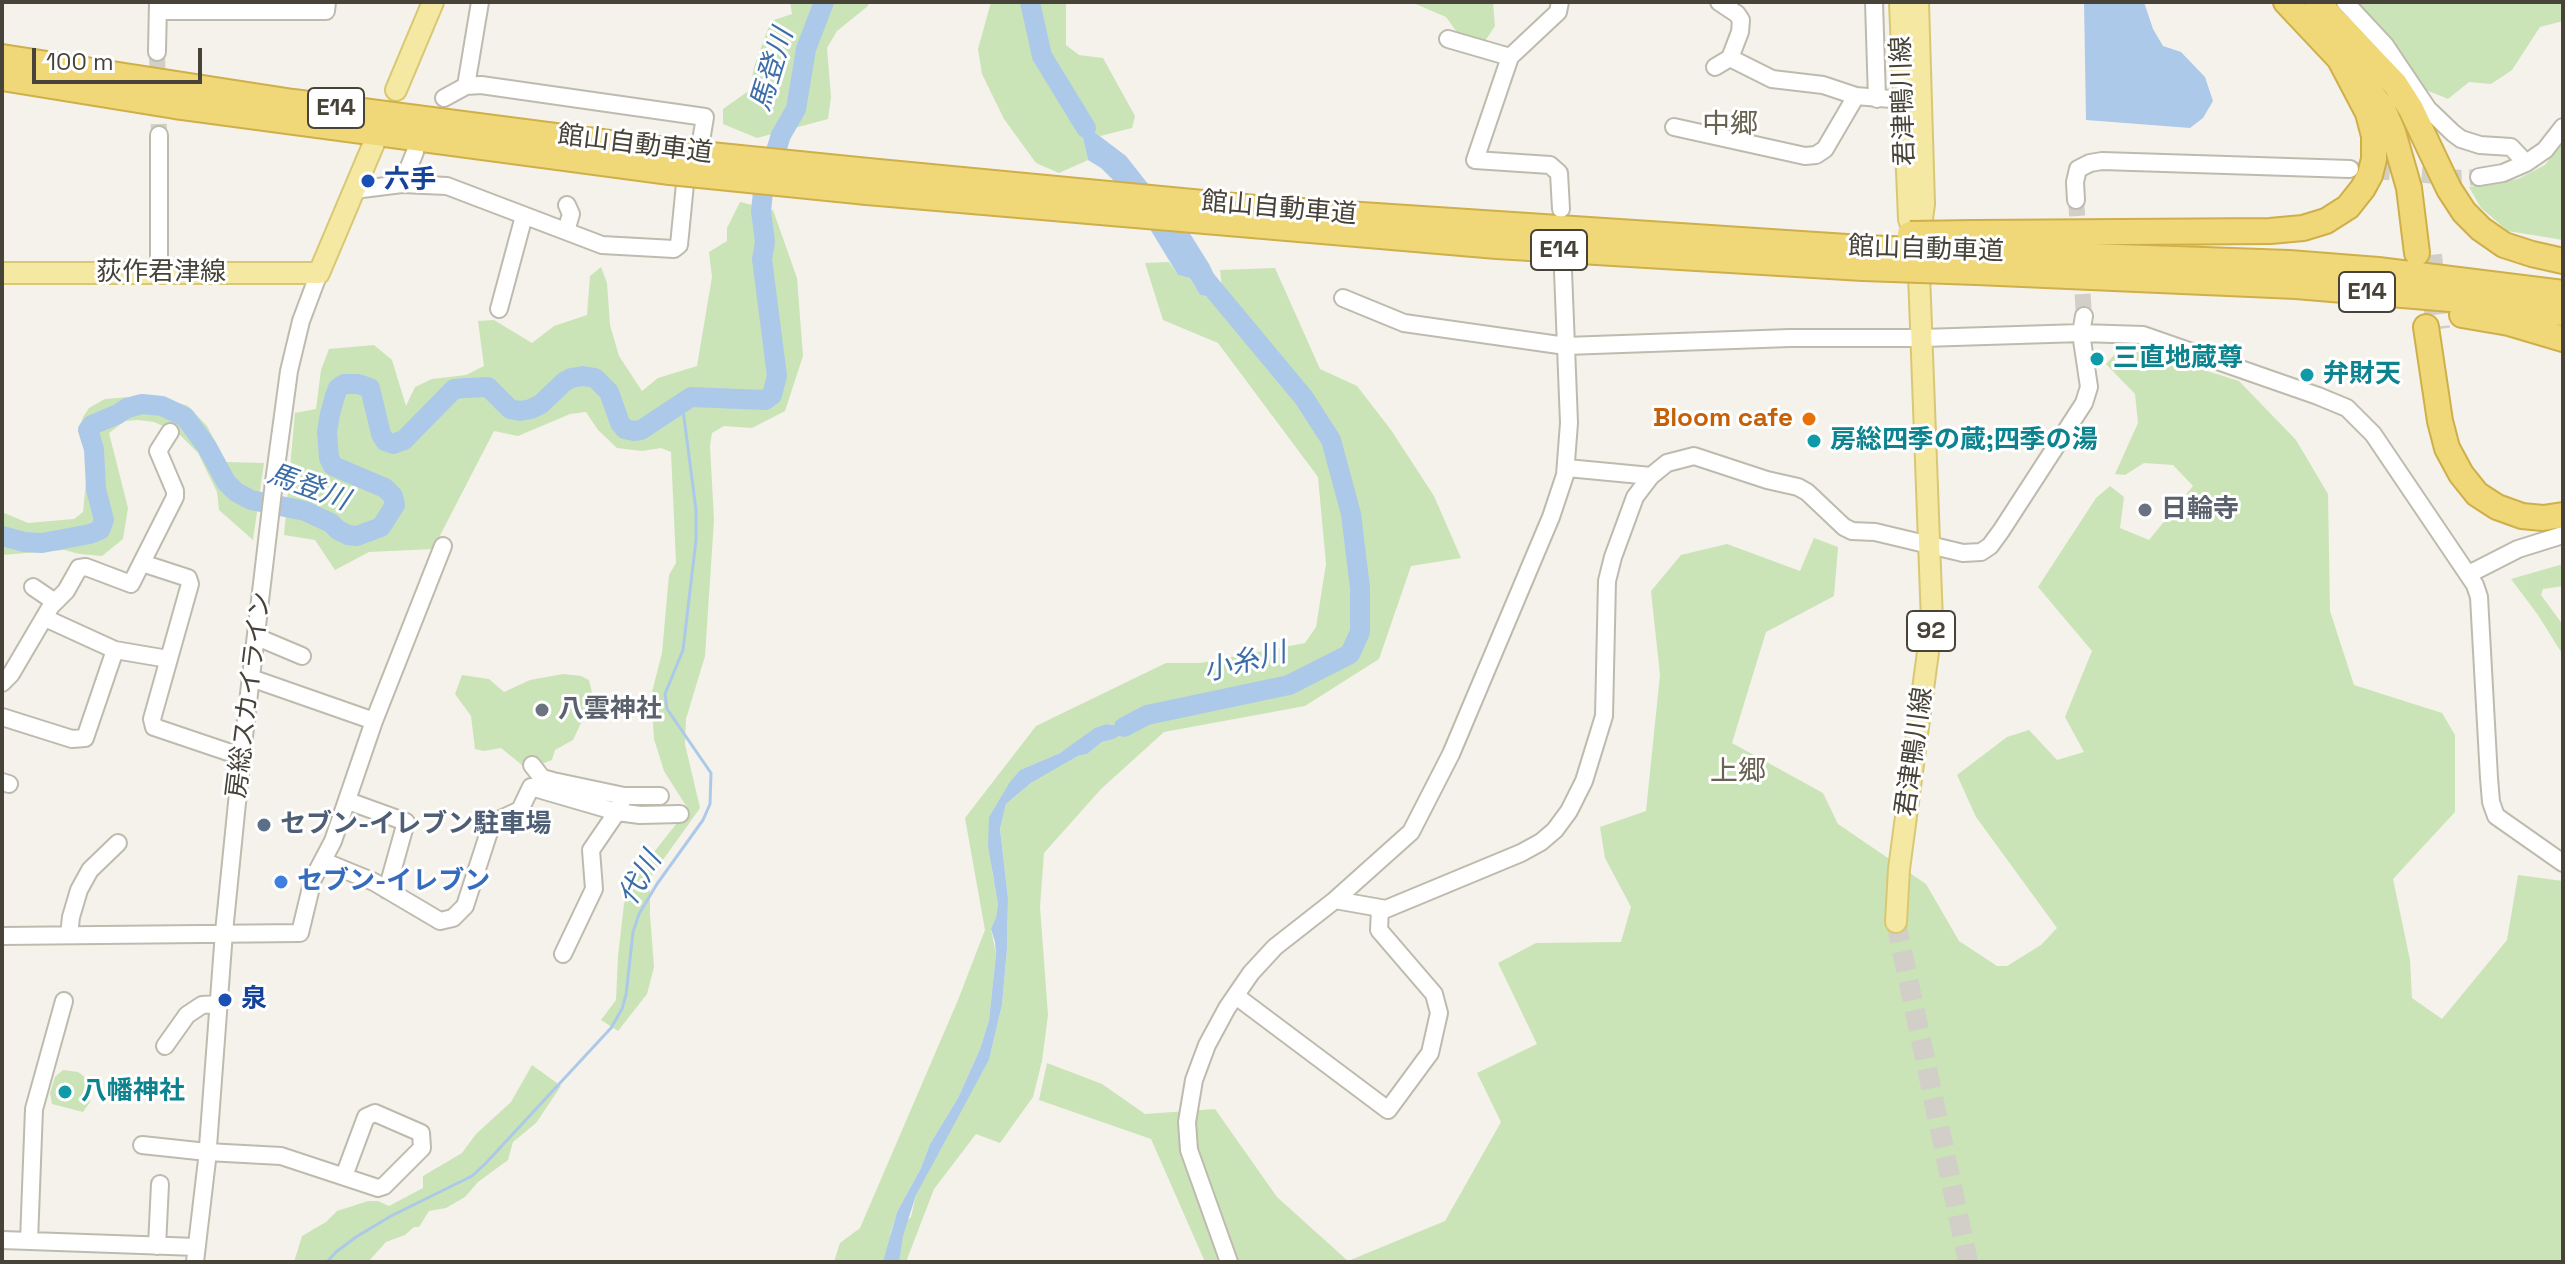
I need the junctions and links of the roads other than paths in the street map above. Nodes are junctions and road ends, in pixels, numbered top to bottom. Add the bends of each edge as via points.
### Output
1 (327, 2) edge
2 (433, 2) edge
3 (480, 2) edge
4 (1560, 2) edge
5 (1719, 2) edge
6 (1874, 2) edge
7 (1900, 2) edge
8 (1918, 2) edge
9 (2286, 2) edge
10 (2317, 2) edge
11 (2345, 2) edge
12 (158, 6) edge
13 (1448, 39) dead end
14 (2365, 51) junction
15 (157, 52) tunnel mouth
16 (2337, 54) junction
17 (2, 57) edge
18 (1510, 57) junction
19 (1730, 58) junction
20 (1715, 67) dead end
21 (2, 78) edge
22 (466, 86) junction
23 (396, 90) dead end
24 (1856, 96) junction
25 (444, 98) dead end
26 (1877, 99) junction
27 (1903, 100) junction
28 (1674, 127) dead end
29 (2563, 127) edge
30 (159, 135) tunnel mouth
31 (701, 141) dead end
32 (374, 143) dead end
33 (415, 152) dead end
34 (2526, 163) junction
35 (675, 169) junction
36 (2350, 169) tunnel mouth
37 (2479, 177) tunnel mouth
38 (402, 184) junction
39 (354, 190) junction
40 (2076, 200) tunnel mouth
41 (567, 205) dead end
42 (1561, 209) dead end
43 (524, 216) junction
44 (1255, 218) junction
45 (566, 231) junction
46 (1918, 247) junction
47 (1863, 250) junction
48 (1975, 252) junction
49 (2563, 261) edge
50 (1563, 271) dead end
51 (2, 273) edge
52 (159, 273) junction
53 (319, 273) junction
54 (2170, 279) junction
55 (2563, 293) edge
56 (1343, 298) dead end
57 (499, 309) dead end
58 (2563, 313) edge
59 (2084, 316) tunnel mouth
60 (2081, 333) junction
61 (1923, 338) junction
62 (2563, 339) edge
63 (1566, 346) junction
64 (170, 432) dead end
65 (1567, 468) junction
66 (1651, 476) junction
67 (2563, 502) edge
68 (2563, 515) edge
69 (2563, 535) edge
70 (443, 546) dead end
71 (1929, 546) junction
72 (148, 565) dead end
73 (2469, 574) junction
74 (33, 587) dead end
75 (55, 602) junction
76 (45, 618) junction
77 (257, 637) junction
78 (115, 650) junction
79 (302, 656) dead end
80 (168, 659) junction
81 (251, 678) junction
82 (2, 683) edge
83 (2, 717) edge
84 (374, 721) junction
85 (242, 753) junction
86 (532, 765) dead end
87 (660, 796) dead end
88 (348, 801) junction
89 (620, 804) junction
90 (680, 814) dead end
91 (118, 843) dead end
92 (323, 861) junction
93 (2563, 863) edge
94 (387, 890) junction
95 (1335, 900) junction
96 (1380, 908) junction
97 (1896, 922) tunnel mouth
98 (224, 932) junction
99 (69, 935) junction
100 (2, 936) edge
101 (563, 954) dead end
102 (1236, 996) junction
103 (64, 1001) dead end
104 (219, 1004) junction
105 (165, 1046) dead end
106 (142, 1145) dead end
107 (207, 1152) junction
108 (344, 1176) junction
109 (160, 1184) dead end
110 (2, 1240) edge
111 (29, 1241) junction
112 (52, 1243) junction
113 (157, 1246) junction
114 (196, 1255) edge
115 (53, 1262) edge
116 (1229, 1262) edge

1 - 12 street via 326,11
2 - 23 main road
3 - 22 street
4 - 18 street via 1558,12
5 - 19 street via 1741,20
6 - 26 street
7 - 27 main road, 君津鴨川線 / 92
8 - 46 main road, 君津鴨川線 / 92 via 1924,204
9 - 16 highway
10 - 14 highway
11 - 34 street via 2385,45 2428,109 2453,133 2480,145 2511,147
12 - 15 street
13 - 18 street
14 - 16 highway via 2413,156 2422,192 2423,254 2393,132 2383,109
14 - 49 highway via 2411,109 2464,212 2504,245
16 - 48 highway via 2368,113 2374,159 2363,188 2348,207 2326,221 2270,231
17 - 35 highway, 館山自動車道 / E14
18 - 42 street via 1475,160 1550,165 1559,173
19 - 20 street
19 - 24 street via 1772,79 1823,85
21 - 35 highway, 館山自動車道 / E14 via 204,110
22 - 25 street
22 - 31 street via 705,117
24 - 26 street
24 - 28 street via 1825,149 1816,155
26 - 27 street
27 - 46 main road, 君津鴨川線 / 92 via 1909,219
29 - 34 street
30 - 52 street
32 - 39 main road, 房総スカイライン
33 - 38 street
34 - 37 street
35 - 44 highway, 館山自動車道 / E14, bridge
35 - 45 street via 679,245 674,249 602,245
36 - 40 street via 2102,161 2078,169
38 - 39 street
38 - 43 street via 447,186
39 - 53 main road, 房総スカイライン
41 - 45 street via 571,214
43 - 45 street
43 - 57 street
44 - 47 highway, 館山自動車道 / E14
44 - 47 highway, 館山自動車道 / E14 via 1497,246
46 - 61 main road, 君津鴨川線 / 92
47 - 48 highway, 館山自動車道 / E14, bridge
47 - 48 highway, bridge
48 - 54 highway, 館山自動車道 / E14
48 - 55 highway, 館山自動車道 / E14 via 2289,263
50 - 63 street
51 - 52 main road, 荻作君津線
52 - 53 main road, 荻作君津線
53 - 77 street, 房総スカイライン via 289,371
54 - 58 highway, 館山自動車道 / E14 via 2474,301
54 - 62 highway via 2472,317
56 - 63 street via 1404,323
59 - 60 street
60 - 61 street
60 - 71 street via 2089,387 2084,403 1990,546 1963,553
60 - 73 street via 2143,335 2347,408 2373,434
61 - 63 street
61 - 71 main road, 君津鴨川線 / 92
63 - 65 street
64 - 75 street via 158,451 175,497 131,584 79,568
65 - 66 street
65 - 95 street via 1433,793 1411,832
66 - 71 street via 1667,463 1694,456 1798,487 1852,531
66 - 96 street via 1635,497 1607,581 1604,716 1569,811 1555,830 1521,853
67 - 68 highway via 2541,506 2510,498 2484,482 2469,464 2453,423 2432,328 2440,421 2461,474 2497,507 2522,516
69 - 73 street via 2518,549
70 - 84 street
71 - 97 main road, 君津鴨川線 / 92 via 1932,622
72 - 80 street via 188,578 190,584
73 - 93 street via 2479,597 2491,802 2496,816
74 - 75 street
75 - 76 street
76 - 78 street
76 - 82 street via 11,659
77 - 79 street
77 - 81 street, 房総スカイライン
78 - 80 street
78 - 83 street via 85,738 72,739
80 - 85 street via 154,727
81 - 84 street
81 - 85 street, 房総スカイライン
84 - 88 street
85 - 98 street, 房総スカイライン
86 - 89 street via 542,778
87 - 89 street
88 - 92 street
88 - 94 street via 406,822
89 - 90 street via 640,815
89 - 94 street via 531,787 520,810 494,822 465,906 453,918 440,921
89 - 101 street via 591,850 594,889
91 - 99 street via 85,880
92 - 94 street
92 - 98 street via 313,879 300,933
95 - 96 street
95 - 102 street via 1275,947
96 - 102 street via 1379,930 1434,994 1439,1013 1430,1053 1388,1110
98 - 99 street
98 - 104 street, 房総スカイライン
99 - 100 street
102 - 116 street via 1207,1045 1187,1122 1189,1150
103 - 111 street via 34,1109
104 - 105 street via 202,1005 187,1015
104 - 107 street, 房総スカイライン
106 - 107 street
107 - 108 street via 281,1156
107 - 114 street, 房総スカイライン
108 - 108 street via 384,1186 422,1148 421,1133 375,1113 366,1117
109 - 113 street
110 - 111 street
111 - 112 street
112 - 113 street
112 - 115 street
113 - 114 street

